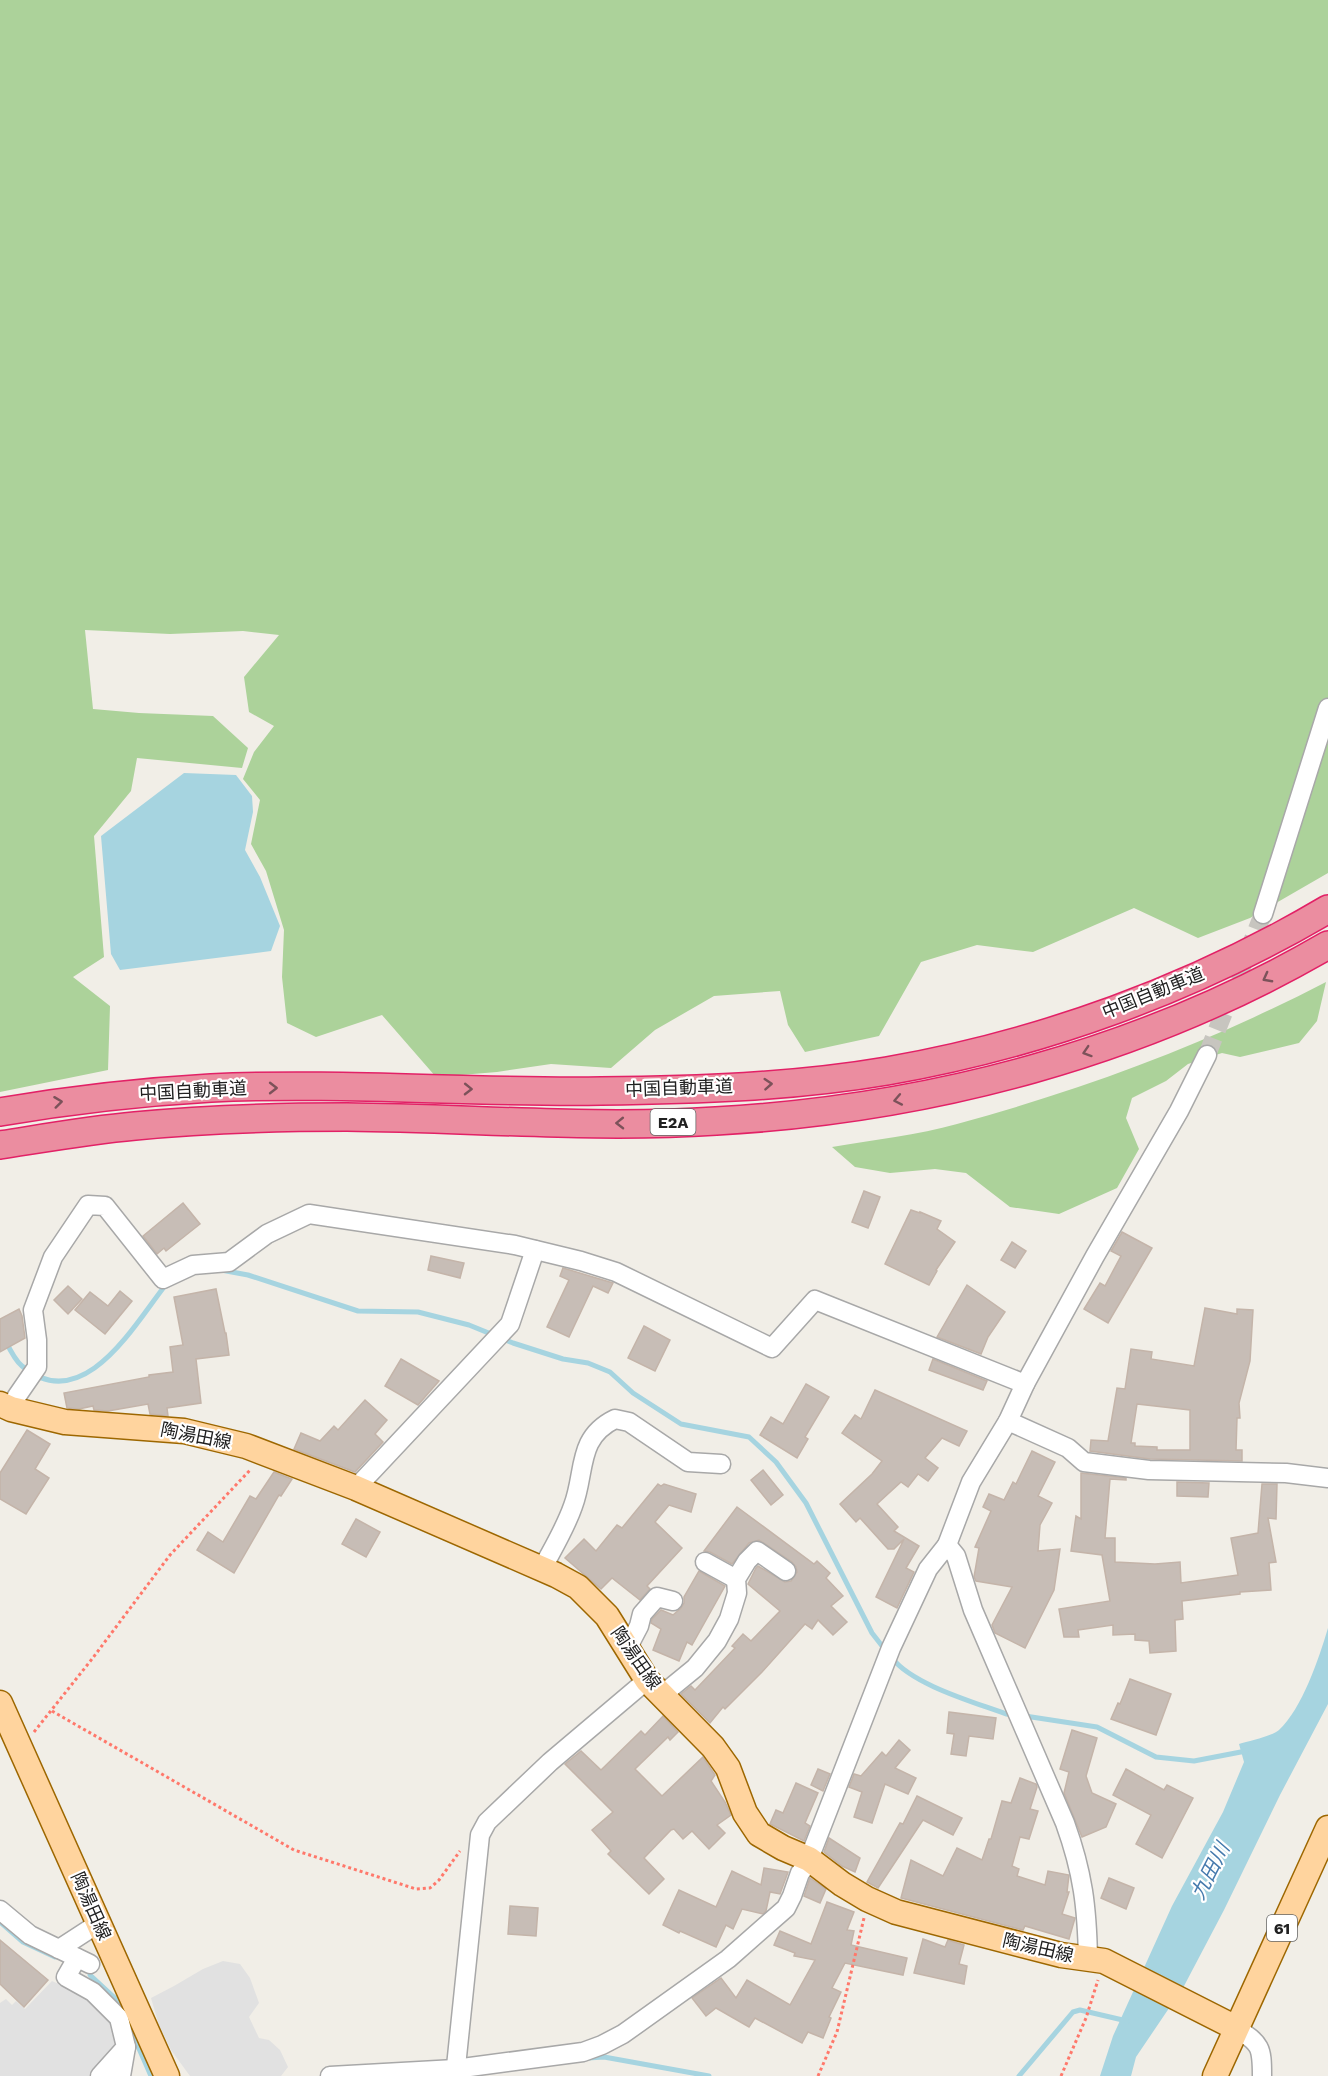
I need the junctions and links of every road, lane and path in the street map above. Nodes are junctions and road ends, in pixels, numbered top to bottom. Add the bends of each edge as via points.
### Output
1 (1328, 708) edge
2 (1263, 914) tunnel mouth
3 (1318, 915) edge
4 (1323, 948) edge
5 (1207, 1054) tunnel mouth
6 (0, 1112) edge
7 (0, 1145) edge
8 (536, 1250) junction
9 (1025, 1384) junction
10 (3, 1406) edge
11 (1008, 1421) junction
12 (264, 1452) junction
13 (721, 1464) dead end
14 (1328, 1478) edge
15 (356, 1488) junction
16 (947, 1545) junction
17 (705, 1562) dead end
18 (542, 1569) junction
19 (786, 1571) dead end
20 (736, 1579) junction
21 (673, 1601) dead end
22 (627, 1649) junction
23 (654, 1688) junction
24 (0, 1703) edge
25 (52, 1711) junction
26 (20, 1748) junction
27 (1328, 1828) edge
28 (463, 1848) dead end
29 (810, 1860) junction
30 (867, 1899) junction
31 (0, 1910) edge
32 (99, 1923) junction
33 (59, 1949) junction
34 (1102, 1962) junction
35 (1236, 2028) junction
36 (126, 2047) junction
37 (455, 2072) edge
38 (100, 2076) edge
39 (121, 2076) edge
40 (167, 2076) edge
41 (330, 2076) edge
42 (818, 2076) edge
43 (1061, 2076) edge
44 (1215, 2076) edge
45 (1262, 2076) edge

1 - 2 street
6 -> 3 highway, 中国自動車道 / E2A via 52,1103 213,1088 600,1091 738,1086 884,1071 1023,1041 1098,1016 1249,953
4 -> 7 highway, 中国自動車道 / E2A via 1187,1015 1107,1046 1031,1071 889,1102 716,1121 602,1124 345,1117 213,1121 134,1126
5 - 9 street via 1179,1111
8 - 9 street via 616,1272 772,1348 815,1300
8 - 10 street via 309,1214 267,1234 229,1262 193,1265 163,1279 105,1206 88,1205 53,1257 33,1310 37,1340 33,1374 17,1396
8 - 15 street via 510,1324
9 - 11 street
10 - 12 main road, 陶湯田線 via 65,1422 184,1431
11 - 14 street via 1068,1448 1084,1462 1149,1470 1286,1473
11 - 16 street via 970,1482
12 - 15 main road, 陶湯田線
12 - 25 path via 170,1555
13 - 18 street via 688,1462 629,1422 615,1419 603,1425 587,1444 570,1515
15 - 18 main road, 陶湯田線
16 - 29 street via 928,1569 891,1648
16 - 34 street via 956,1556 973,1610 1065,1823
17 - 20 street
18 - 22 main road, 陶湯田線 via 578,1587 608,1617
19 - 20 street via 757,1551
20 - 23 street via 737,1593 717,1641 695,1668
21 - 22 street via 657,1597 642,1614
22 - 23 main road, 陶湯田線
23 - 29 main road, 陶湯田線 via 713,1747 728,1768 745,1813 759,1834
23 - 37 street via 542,1769 487,1822 480,1835
24 - 26 main road, 陶湯田線
25 - 26 path
25 - 28 path via 294,1850 319,1860 416,1889 430,1888
26 - 32 main road, 陶湯田線
27 - 35 main road, 61
29 - 30 main road, 陶湯田線
29 - 37 street via 800,1873 786,1908 728,1959 624,2034 583,2052
30 - 34 main road, 陶湯田線 via 896,1912
30 - 42 path via 837,2032
31 - 33 street via 30,1935
32 - 33 street
32 - 40 main road, 陶湯田線
33 - 36 street via 83,1961 66,1977 93,1992 119,2018
34 - 35 main road, 陶湯田線
34 - 43 path via 1086,2018
35 - 44 main road, 61
35 - 45 street via 1255,2040
36 - 38 street
36 - 39 street
37 - 41 street

